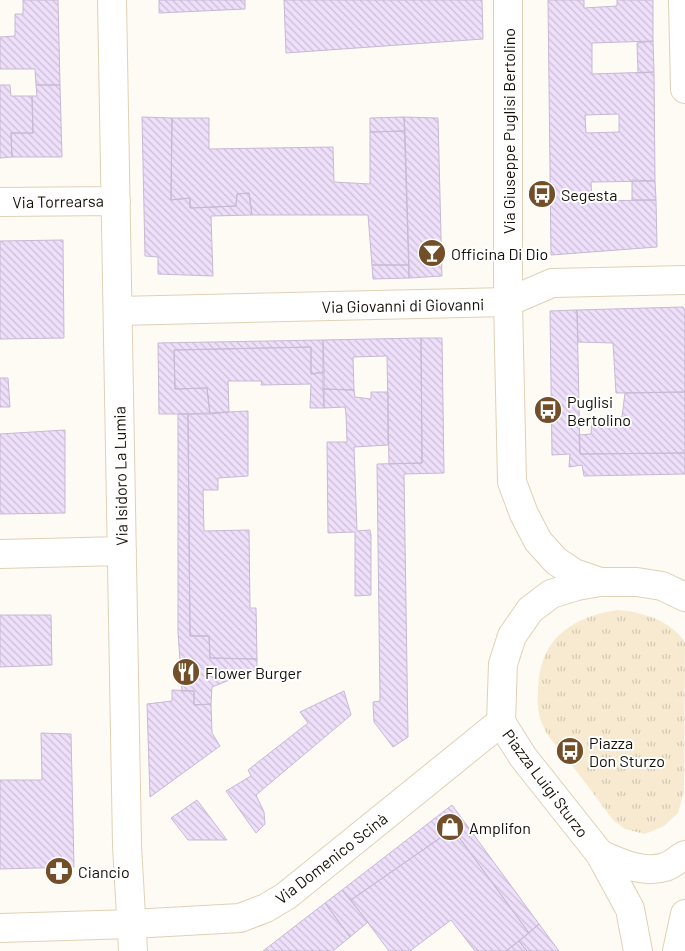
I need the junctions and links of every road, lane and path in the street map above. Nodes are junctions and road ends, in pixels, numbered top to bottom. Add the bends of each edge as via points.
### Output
1 (112, 0) edge
2 (508, 0) edge
3 (684, 0) edge
4 (685, 89) edge
5 (116, 201) junction
6 (0, 202) edge
7 (685, 280) edge
8 (508, 302) junction
9 (118, 311) junction
10 (122, 551) junction
11 (0, 554) edge
12 (685, 580) edge
13 (600, 582) junction
14 (637, 582) junction
15 (685, 597) edge
16 (501, 722) junction
17 (600, 854) junction
18 (685, 854) edge
19 (685, 914) edge
20 (132, 924) junction
21 (0, 928) edge
22 (133, 951) edge
23 (638, 951) edge
24 (677, 951) edge

1 - 5 street, Via Isidoro La Lumia
2 - 8 street, Via Giuseppe Puglisi Bertolino
3 - 4 street
5 - 6 street, Via Torrearsa
5 - 9 street, Via Isidoro La Lumia
7 - 8 street, Via Giovanni di Giovanni via 552,283
8 - 9 street, Via Giovanni di Giovanni
8 - 13 street, Via Giuseppe Puglisi Bertolino via 512,482 538,541 556,561 574,573
9 - 10 street, Via Isidoro La Lumia
10 - 11 street
10 - 20 street, Via Isidoro La Lumia via 127,845
12 - 14 street
13 - 14 street, Piazza Luigi Sturzo
13 - 16 street, Piazza Luigi Sturzo via 551,594 530,610 512,636 503,664
14 - 15 street, Piazza Luigi Sturzo via 662,586
16 - 17 street, Piazza Luigi Sturzo via 523,757
16 - 20 street, Via Domenico Scinà via 286,896 266,908 240,918
17 - 18 street, Piazza Luigi Sturzo via 626,866 644,869 665,867
17 - 23 street, Piazza Luigi Sturzo via 630,909
19 - 24 street
20 - 21 street, Via Domenico Scinà
20 - 22 street, Via Isidoro La Lumia

